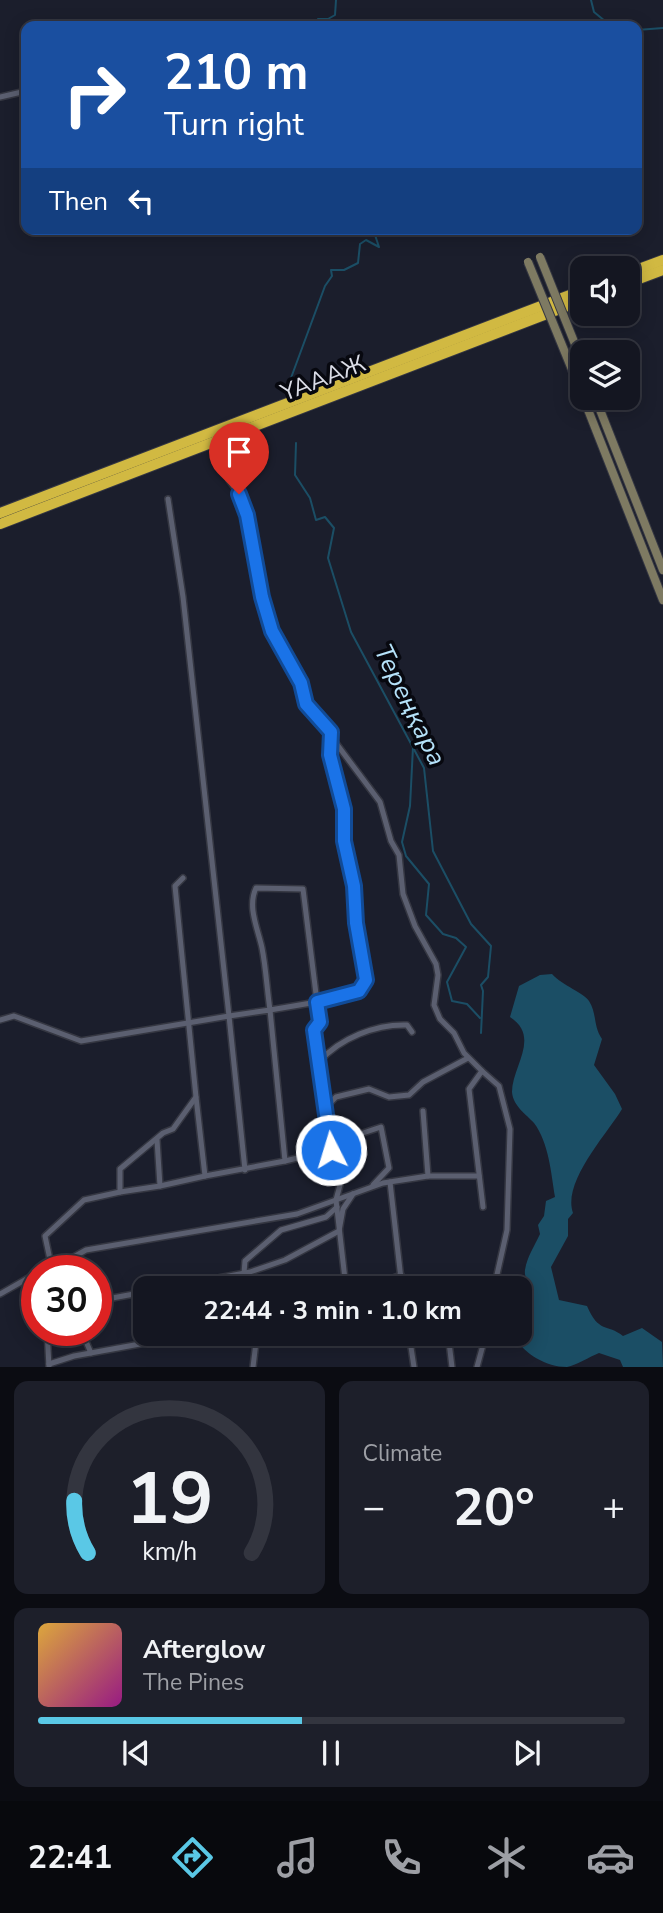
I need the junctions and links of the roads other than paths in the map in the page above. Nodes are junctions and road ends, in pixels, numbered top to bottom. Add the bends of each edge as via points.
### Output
1 (21, 92) edge
2 (0, 97) edge
3 (540, 257) dead end
4 (663, 260) edge
5 (528, 261) dead end
6 (640, 269) edge
7 (663, 270) edge
8 (640, 279) edge
9 (570, 295) edge
10 (570, 305) edge
11 (573, 340) edge
12 (570, 367) edge
13 (588, 410) edge
14 (601, 410) edge
15 (229, 480) dead end
16 (168, 499) dead end
17 (0, 513) edge
18 (0, 524) edge
19 (663, 570) edge
20 (663, 600) edge
21 (331, 732) junction
22 (183, 878) dead end
23 (317, 1002) junction
24 (270, 1010) junction
25 (229, 1016) junction
26 (0, 1020) edge
27 (188, 1023) junction
28 (412, 1032) dead end
29 (468, 1058) junction
30 (319, 1062) junction
31 (482, 1071) junction
32 (196, 1097) junction
33 (327, 1106) junction
34 (423, 1111) dead end
35 (157, 1140) junction
36 (331, 1150) junction
37 (285, 1161) junction
38 (245, 1170) junction
39 (205, 1176) junction
40 (428, 1176) junction
41 (479, 1176) junction
42 (390, 1182) junction
43 (160, 1185) junction
44 (369, 1188) junction
45 (120, 1192) junction
46 (353, 1194) junction
47 (336, 1200) junction
48 (483, 1207) dead end
49 (337, 1208) junction
50 (339, 1231) junction
51 (49, 1255) edge
52 (78, 1255) edge
53 (244, 1273) junction
54 (401, 1275) edge
55 (228, 1276) edge
56 (345, 1276) edge
57 (497, 1276) edge
58 (21, 1282) edge
59 (0, 1294) edge
60 (133, 1294) edge
61 (112, 1298) edge
62 (133, 1345) edge
63 (48, 1346) edge
64 (88, 1346) edge
65 (256, 1346) edge
66 (411, 1346) edge
67 (449, 1346) edge
68 (483, 1346) edge
69 (91, 1353) junction
70 (49, 1365) edge
71 (253, 1367) edge
72 (414, 1367) edge
73 (452, 1367) edge
74 (477, 1367) edge

1 - 2 street
3 - 11 street, bridge
4 - 6 highway
5 - 12 street, bridge
7 - 8 highway
9 - 17 highway, ҮАААЖ
10 - 18 highway, ҮАААЖ
13 - 20 street
14 - 19 street
15 - 21 street via 247,515 272,631 301,683 306,704
16 - 25 street
21 - 23 street via 330,755 344,809 344,841 366,980 359,991
21 - 29 street via 380,802 399,855 403,894 438,975 434,1005
22 - 27 street via 175,886
23 - 24 street
23 - 24 street via 303,888 256,888 255,928
23 - 30 street via 320,1022 314,1030
24 - 25 street
24 - 37 street
25 - 27 street
25 - 38 street
26 - 27 street via 14,1016 81,1041
27 - 32 street
28 - 30 street via 407,1025 388,1025 334,1045
29 - 31 street
29 - 33 street via 423,1082 409,1095 389,1097 369,1089 336,1097
30 - 33 street
31 - 41 street via 469,1088
31 - 57 street via 499,1086 510,1129 507,1230
32 - 35 street via 173,1129
32 - 39 street
33 - 36 street
34 - 40 street
35 - 43 street
35 - 45 street via 120,1169
36 - 37 street
36 - 44 street via 382,1127 389,1168
36 - 47 street via 340,1185
37 - 38 street
38 - 39 street
39 - 43 street
40 - 41 street
40 - 42 street
41 - 48 street
42 - 44 street
42 - 54 street
43 - 45 street
44 - 46 street
45 - 51 street via 84,1200 45,1236
46 - 47 street
46 - 50 street via 343,1209
47 - 49 street
47 - 52 street via 297,1214
49 - 50 street
49 - 53 street via 326,1217 281,1230 245,1261
50 - 53 street via 285,1260
50 - 56 street
53 - 55 street
58 - 59 street
60 - 61 street
62 - 69 street
63 - 70 street
64 - 69 street
65 - 71 street
66 - 72 street
67 - 73 street
68 - 74 street
69 - 70 street

